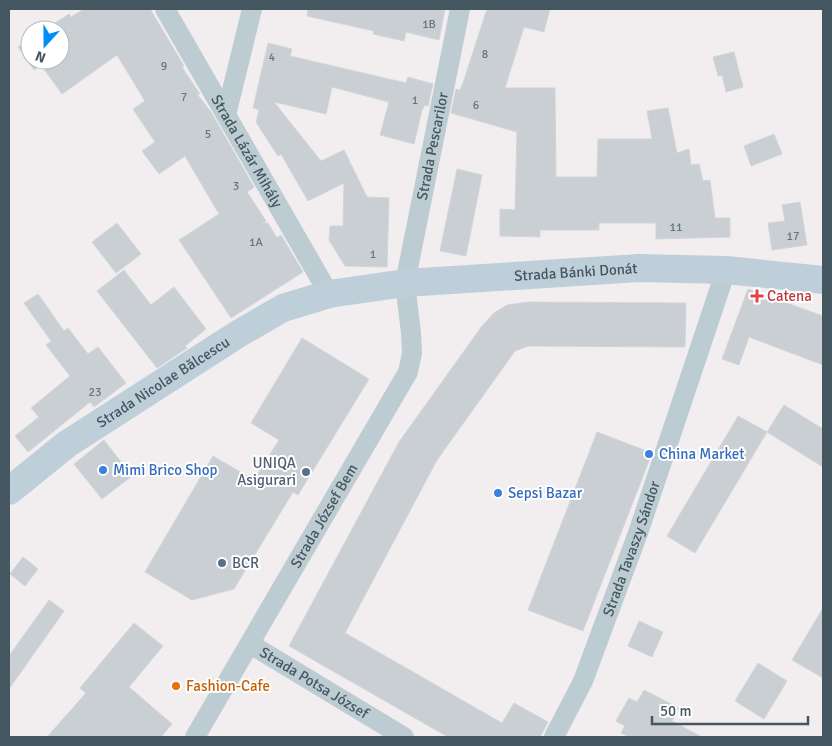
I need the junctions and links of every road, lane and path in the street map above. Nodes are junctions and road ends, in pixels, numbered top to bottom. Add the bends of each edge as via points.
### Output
1 (165, 9) edge
2 (252, 9) edge
3 (460, 9) edge
4 (226, 115) junction
5 (726, 270) junction
6 (823, 280) edge
7 (405, 283) junction
8 (329, 294) junction
9 (9, 491) edge
10 (250, 644) junction
11 (195, 737) edge
12 (404, 737) edge
13 (554, 737) edge

1 - 4 street, Strada Lázár Mihály
2 - 4 street
3 - 7 street, Strada Pescarilor
4 - 8 street, Strada Lázár Mihály
5 - 6 street, Strada Bánki Donát
5 - 7 street, Strada Bánki Donát via 639,268
5 - 13 street, Strada Tavaszy Sándor via 638,533 597,644 567,715
7 - 8 street, Strada Bánki Donát
7 - 10 street, Strada József Bem via 412,333 408,372
8 - 9 street, Strada Nicolae Bălcescu via 283,308 238,334 67,444
10 - 11 street, Strada József Bem
10 - 12 street, Strada Potsa József

